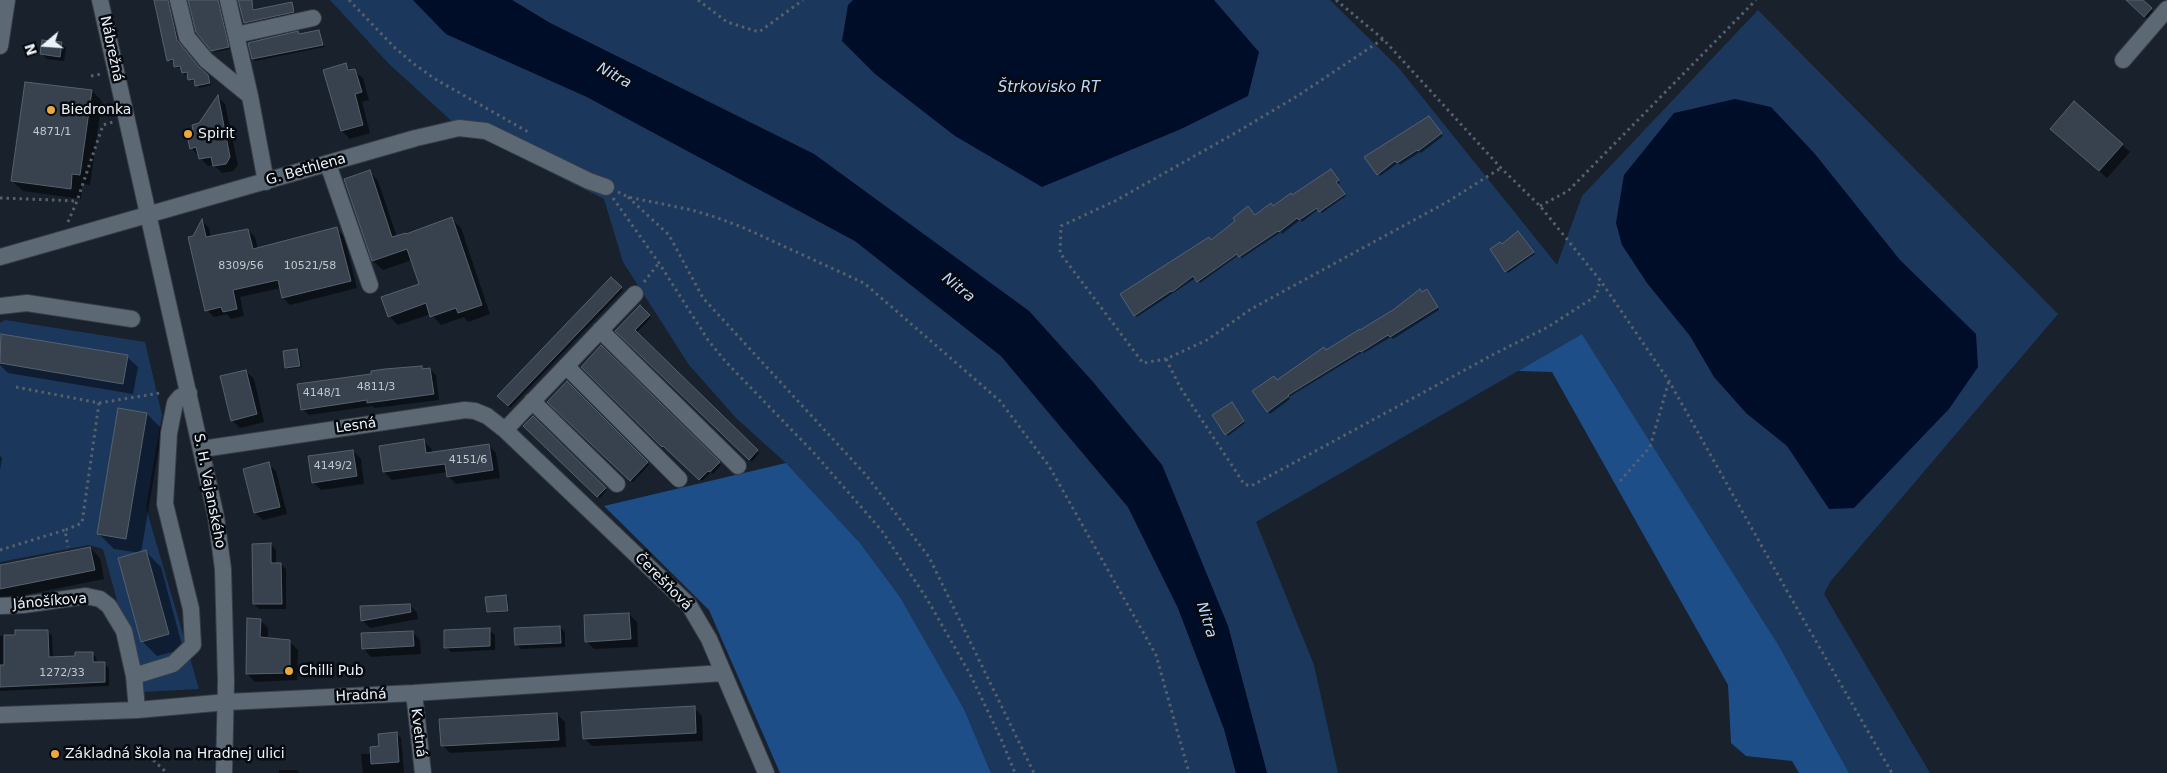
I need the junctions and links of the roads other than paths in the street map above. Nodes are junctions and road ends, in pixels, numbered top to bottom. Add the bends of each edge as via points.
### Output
1 (6, 0) edge
2 (100, 0) edge
3 (178, 0) edge
4 (228, 0) edge
5 (2167, 9) edge
6 (313, 18) dead end
7 (236, 35) junction
8 (0, 46) edge
9 (2123, 60) dead end
10 (250, 96) junction
11 (328, 164) junction
12 (266, 182) junction
13 (606, 187) road end
14 (147, 214) junction
15 (0, 257) edge
16 (370, 285) dead end
17 (634, 294) road end
18 (0, 306) edge
19 (132, 320) dead end
20 (600, 330) junction
21 (566, 366) junction
22 (189, 393) junction
23 (532, 401) junction
24 (505, 430) junction
25 (202, 449) junction
26 (738, 466) dead end
27 (679, 479) dead end
28 (617, 484) dead end
29 (0, 606) edge
30 (723, 673) junction
31 (134, 676) junction
32 (414, 693) junction
33 (227, 702) junction
34 (137, 710) junction
35 (0, 715) edge
36 (224, 773) edge
37 (424, 773) edge
38 (766, 773) edge

1 - 8 street
2 - 14 street, Nábrežná
3 - 10 street via 187,37 206,60
4 - 7 street
5 - 9 street
6 - 7 street
7 - 10 street
10 - 12 street
11 - 12 street, G. Bethlena
11 - 13 street, G. Bethlena via 438,132 471,128
11 - 16 street
12 - 14 street, G. Bethlena
14 - 15 street, G. Bethlena
14 - 22 street, S. H. Vajanského
17 - 20 street
18 - 19 street via 27,303
20 - 21 street
20 - 26 street
21 - 23 street
21 - 27 street
22 - 25 street, S. H. Vajanského
22 - 31 street via 175,403 169,433 165,504 190,609 193,645 173,664
23 - 24 street
23 - 28 street
24 - 25 street, Lesná via 487,416 465,410
24 - 30 street, Čerešňová via 690,605
25 - 33 street, S. H. Vajanského via 222,552
29 - 31 street, Jánošíkova via 23,606 86,596 100,599 114,613 124,631
30 - 32 street, Hradná
30 - 38 street, Čerešňová
31 - 34 street, Jánošíkova
32 - 33 street, Hradná
32 - 37 street, Kvetná
33 - 34 street, Hradná
33 - 36 street, S. H. Vajanského
34 - 35 street, Hradná

